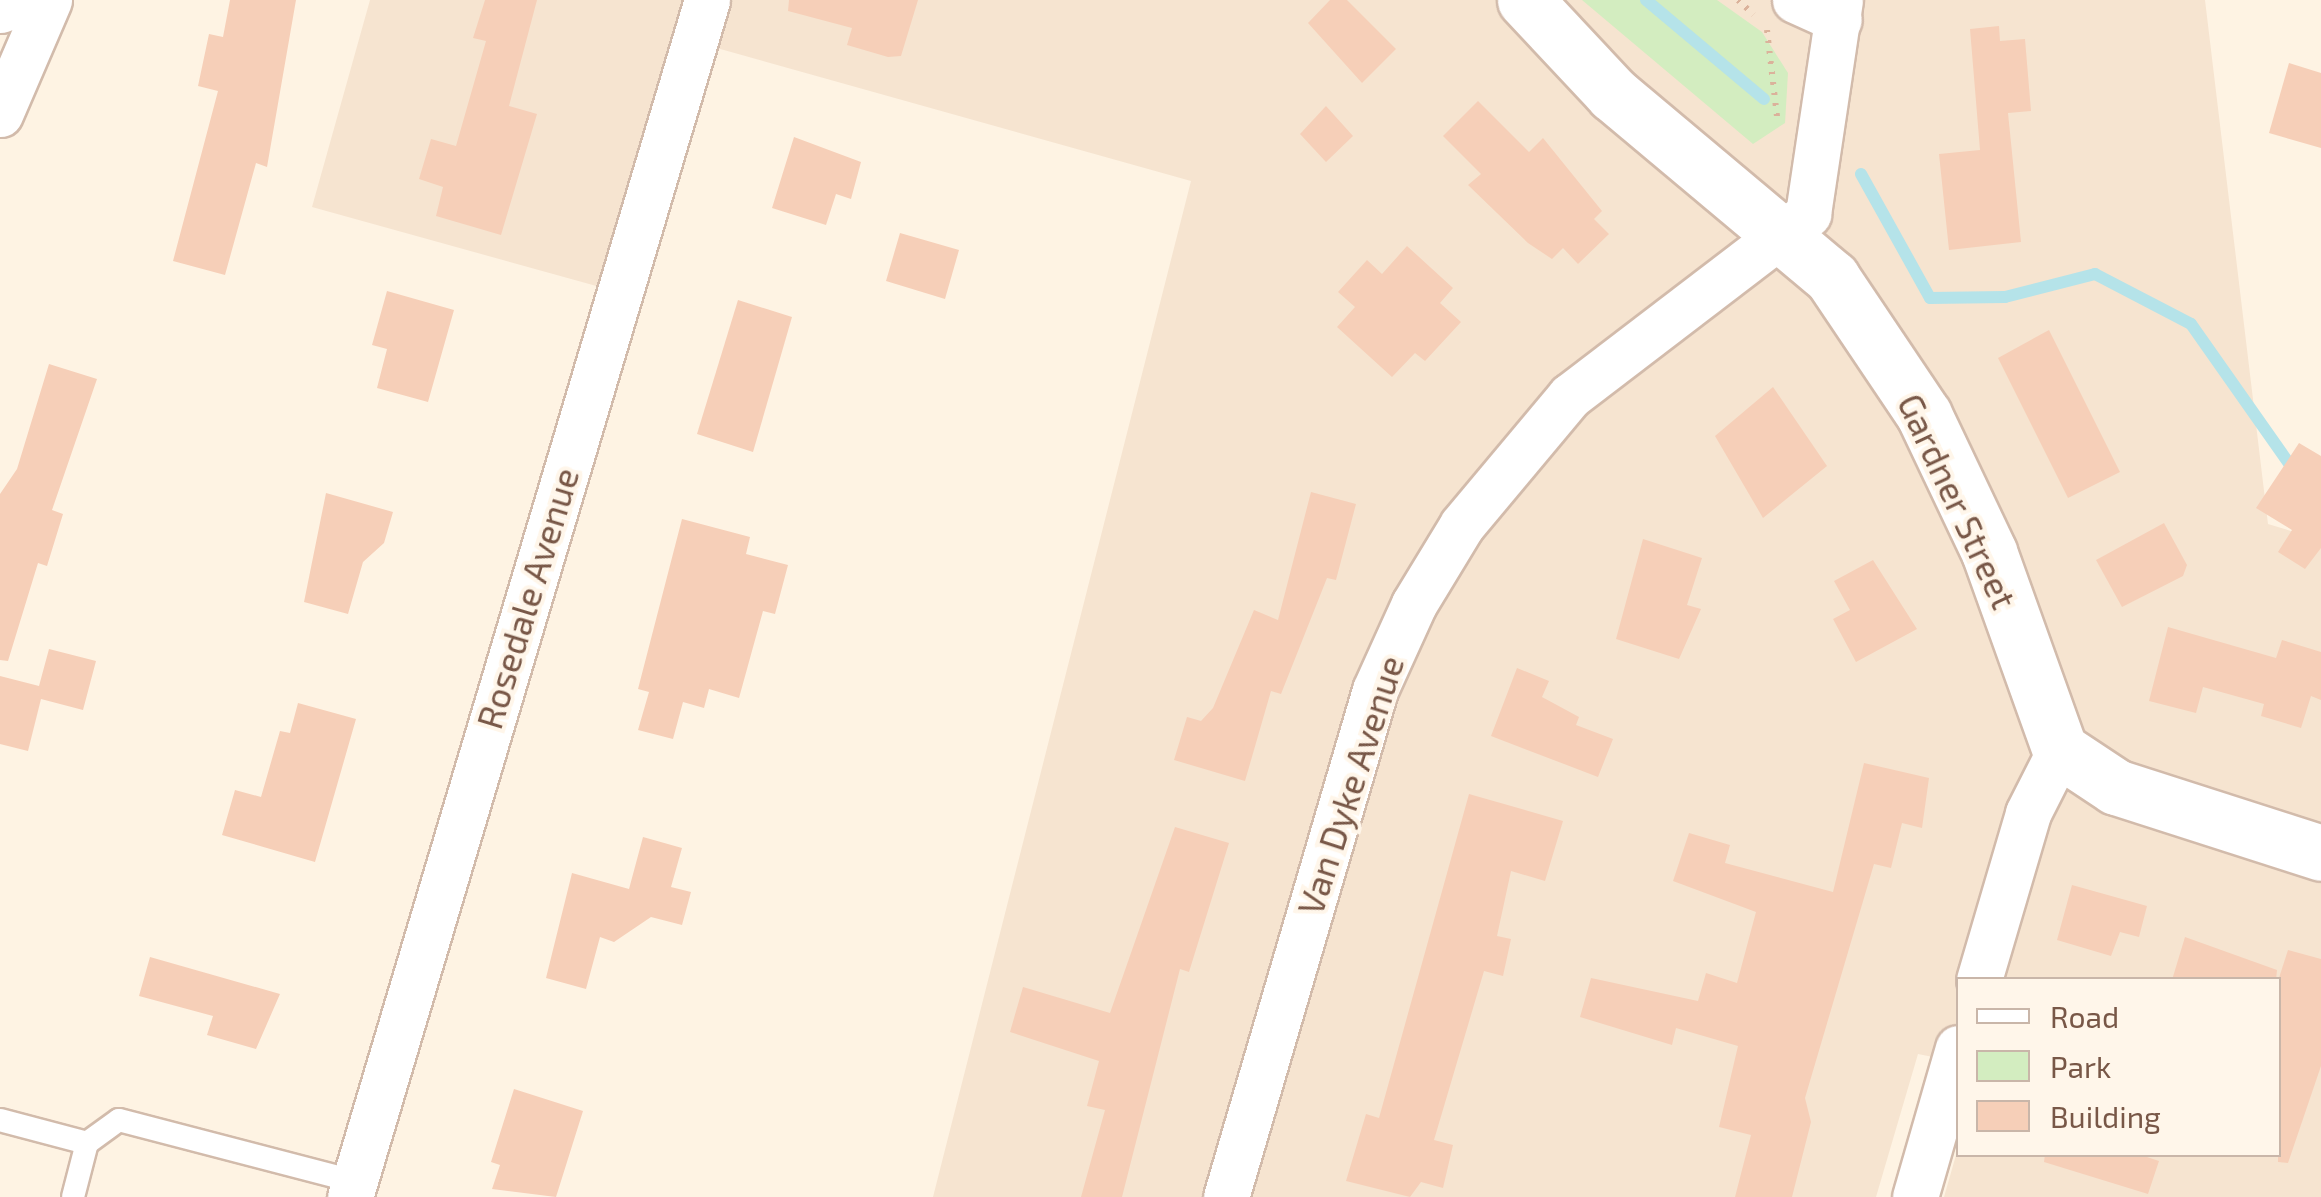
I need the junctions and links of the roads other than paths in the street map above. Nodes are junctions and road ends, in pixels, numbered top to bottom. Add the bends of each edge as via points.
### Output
1 (26, 0) edge
2 (48, 0) edge
3 (707, 0) edge
4 (1525, 0) edge
5 (1795, 0) edge
6 (0, 10) edge
7 (1839, 10) edge
8 (0, 114) edge
9 (1786, 238) junction
10 (2060, 750) junction
11 (2321, 853) edge
12 (1979, 977) edge
13 (1956, 1055) edge
14 (0, 1120) edge
15 (87, 1143) junction
16 (352, 1189) edge
17 (72, 1197) edge
18 (1226, 1197) edge
19 (1914, 1197) edge

1 - 6 street
2 - 8 street
3 - 16 street, Rosedale Avenue
4 - 9 street, Gardner Street via 1613,94
5 - 7 street
7 - 9 street, Van Dyke Avenue via 1814,198
9 - 10 street, Gardner Street via 1832,278 1924,415 1989,552
9 - 18 street, Van Dyke Avenue via 1570,396 1462,525 1414,604 1374,690
10 - 11 street via 2116,787
10 - 12 street via 2028,813
13 - 19 street
14 - 15 lane
15 - 16 lane via 118,1120
15 - 17 lane

